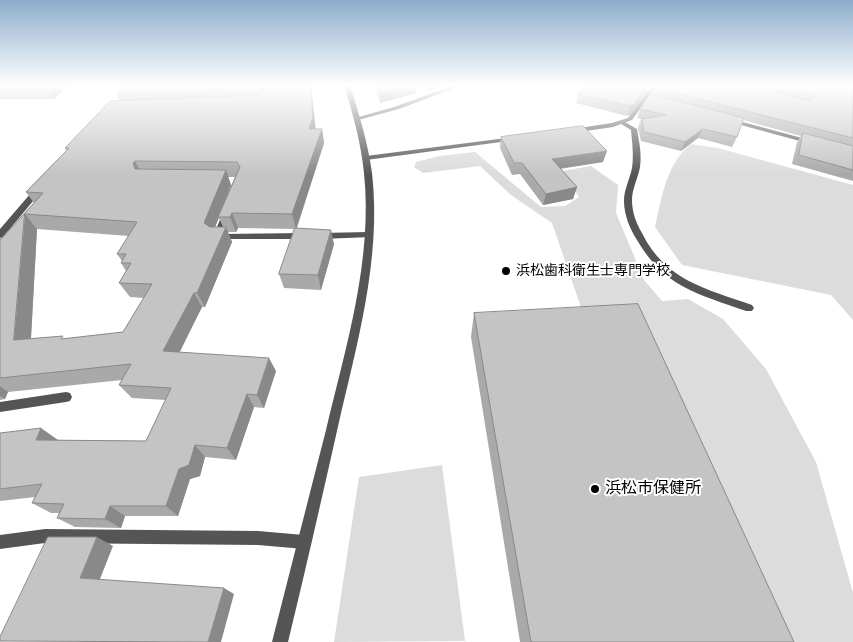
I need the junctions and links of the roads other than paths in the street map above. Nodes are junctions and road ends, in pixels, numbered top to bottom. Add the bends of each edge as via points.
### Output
1 (357, 115) edge
2 (380, 115) edge
3 (635, 115) edge
4 (358, 118) junction
5 (722, 119) edge
6 (623, 123) junction
7 (564, 132) edge
8 (524, 137) edge
9 (816, 143) edge
10 (366, 158) junction
11 (45, 182) edge
12 (229, 205) edge
13 (369, 234) junction
14 (0, 235) edge
15 (749, 308) dead end
16 (66, 397) dead end
17 (0, 407) edge
18 (0, 542) edge
19 (304, 542) junction
20 (280, 642) edge

1 - 4 street
2 - 4 street
3 - 6 street
4 - 10 street
5 - 9 street
6 - 7 street
6 - 15 street via 634,129 636,154 636,169 629,191 629,212 655,264 684,284
8 - 10 street
10 - 13 street via 370,189
11 - 14 street
12 - 13 street via 217,237
13 - 19 street via 357,322
16 - 17 street
18 - 19 street via 46,536 258,538
19 - 20 street

